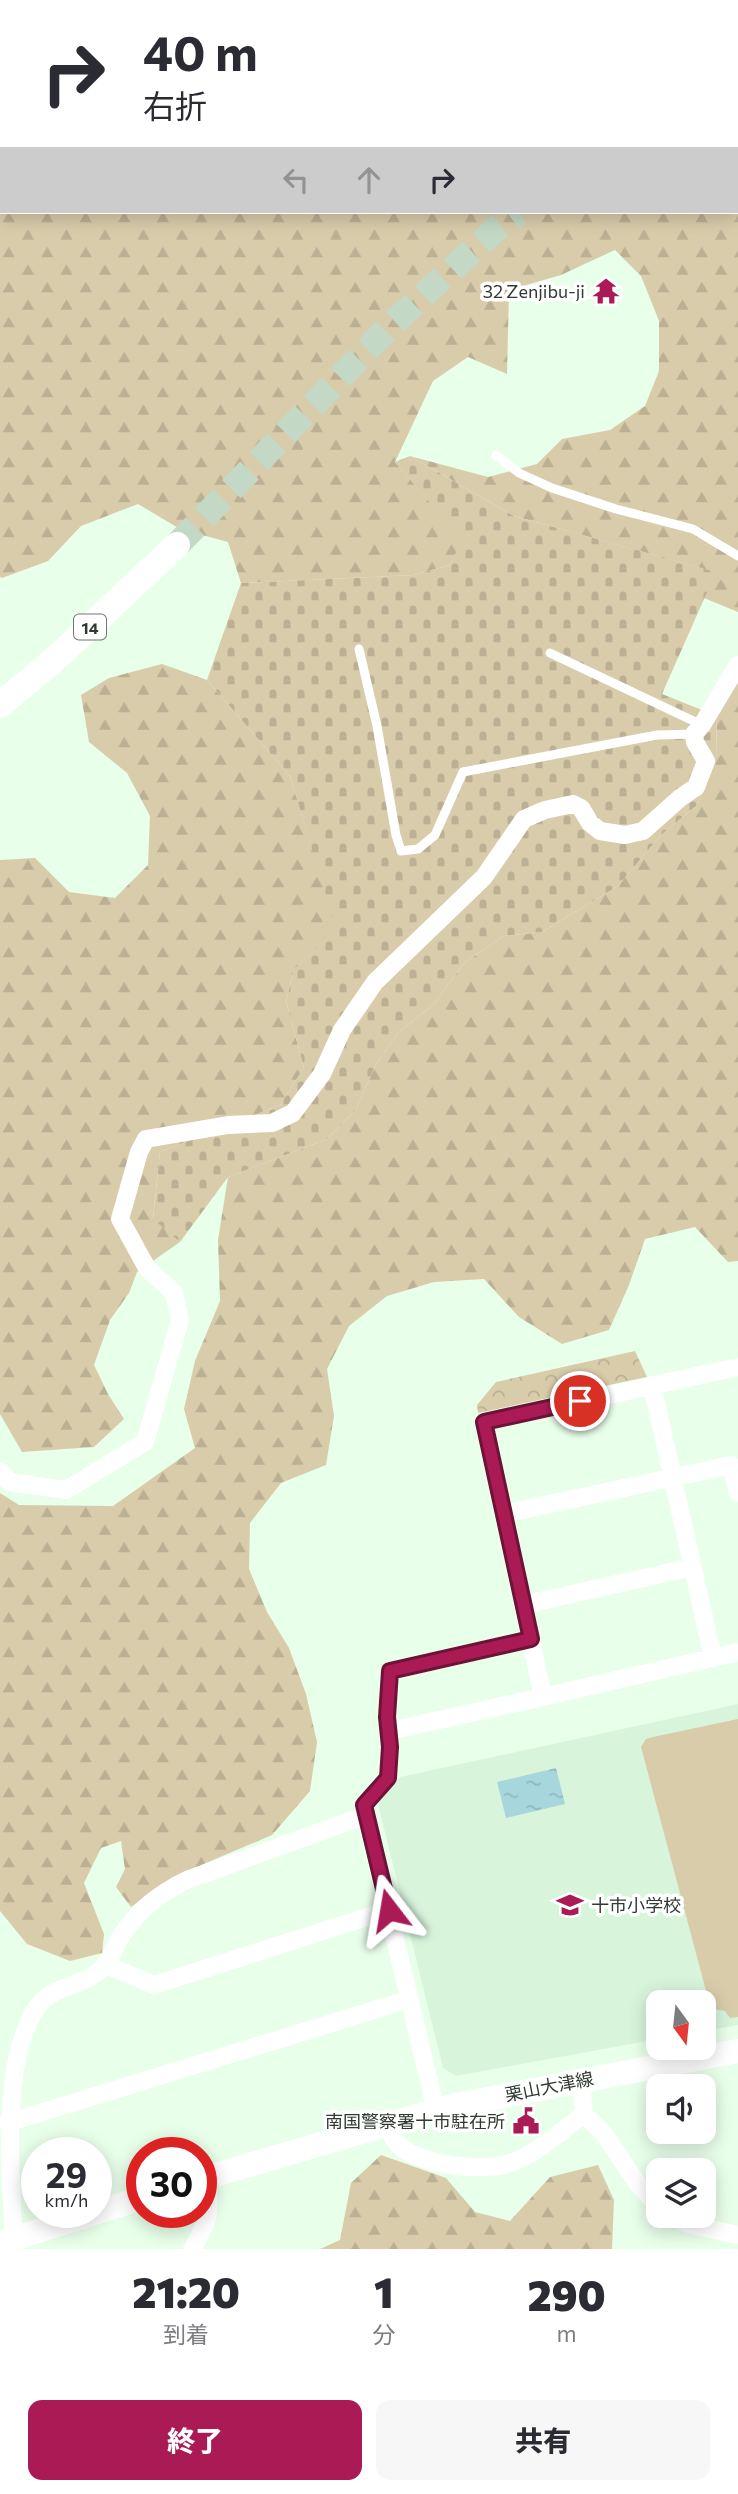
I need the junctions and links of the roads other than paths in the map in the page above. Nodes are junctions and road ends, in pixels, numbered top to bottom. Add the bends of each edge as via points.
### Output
1 (496, 455) dead end
2 (177, 545) tunnel mouth
3 (738, 556) edge
4 (359, 649) dead end
5 (550, 653) dead end
6 (738, 665) edge
7 (0, 705) edge
8 (698, 729) junction
9 (738, 1367) edge
10 (652, 1385) junction
11 (0, 1471) edge
12 (672, 1477) junction
13 (738, 1493) edge
14 (503, 1514) junction
15 (693, 1567) junction
16 (523, 1605) junction
17 (531, 1639) junction
18 (738, 1652) edge
19 (713, 1658) junction
20 (543, 1697) junction
21 (388, 1731) junction
22 (366, 1816) junction
23 (389, 1910) junction
24 (106, 1965) junction
25 (410, 1999) junction
26 (738, 2051) edge
27 (581, 2080) junction
28 (436, 2111) junction
29 (584, 2114) junction
30 (7, 2123) junction
31 (388, 2126) junction
32 (217, 2175) edge
33 (646, 2195) edge
34 (126, 2203) edge
35 (205, 2228) edge
36 (706, 2228) edge
37 (738, 2235) edge
38 (7, 2241) edge
39 (192, 2249) edge

1 - 3 lane via 519,473 552,488 693,529
2 - 7 main road, 14
4 - 8 lane via 401,851 418,849 435,835 463,772
5 - 8 lane
6 - 8 street
8 - 11 street via 695,742 706,761 696,788 643,831 625,835 600,831 582,808 573,804 524,819 484,877 375,982 342,1030 322,1074 293,1113 272,1123 228,1125 146,1139 120,1219 147,1268 174,1293 180,1320 145,1442 65,1490 9,1482
9 - 10 street
10 - 12 street
10 - 14 street via 484,1422
12 - 13 street via 732,1465
12 - 14 street
12 - 15 street
14 - 16 street
15 - 16 street
15 - 19 street
16 - 17 street
17 - 20 street
17 - 21 street via 390,1671
18 - 19 street
19 - 20 street
20 - 21 street
21 - 22 street via 388,1778 364,1805
22 - 23 street
22 - 24 street via 173,1886 130,1923
23 - 24 street via 154,1985
23 - 25 street
24 - 30 street via 38,2004 22,2034
25 - 28 street
25 - 30 street
26 - 27 main road, 栗山大津線
27 - 28 main road, 栗山大津線
27 - 29 street
28 - 31 main road, 栗山大津線
29 - 31 street via 533,2152 507,2164 481,2167 448,2165 411,2153 395,2141
29 - 33 street via 604,2134
30 - 38 street
31 - 32 main road, 栗山大津線
34 - 38 main road
35 - 39 street
36 - 37 street

